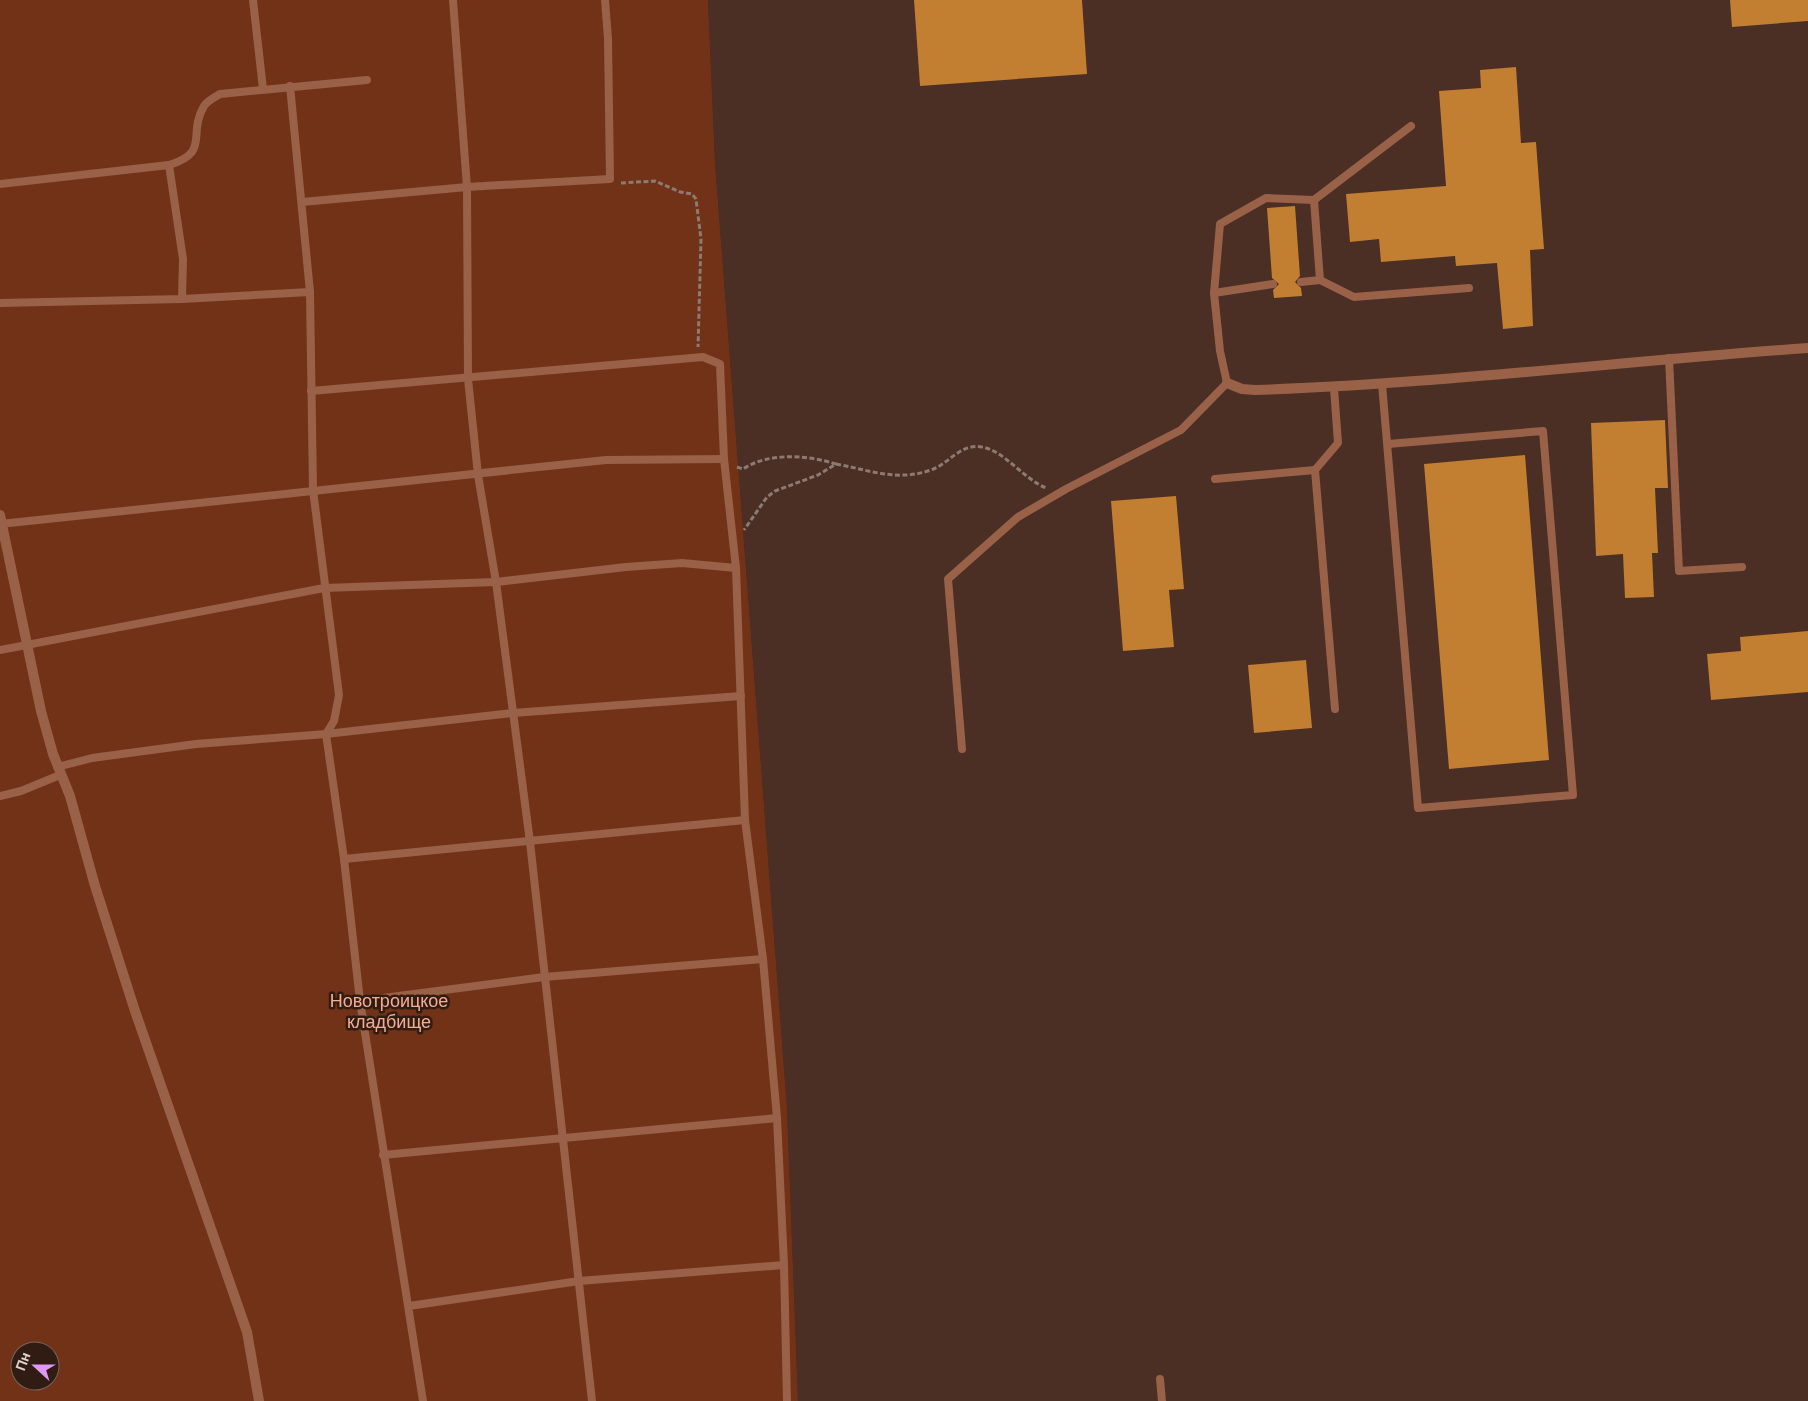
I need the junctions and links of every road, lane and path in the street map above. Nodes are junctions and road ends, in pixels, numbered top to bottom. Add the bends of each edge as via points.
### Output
1 (253, 0) edge
2 (453, 0) edge
3 (605, 0) edge
4 (367, 80) dead end
5 (290, 86) junction
6 (263, 89) junction
7 (1411, 126) dead end
8 (170, 165) junction
9 (610, 179) junction
10 (0, 184) edge
11 (466, 188) junction
12 (1314, 200) junction
13 (302, 202) junction
14 (1320, 280) junction
15 (1301, 282) dead end
16 (1273, 284) dead end
17 (1470, 288) dead end
18 (310, 292) junction
19 (1214, 293) junction
20 (182, 299) junction
21 (0, 303) edge
22 (1808, 348) edge
23 (698, 358) junction
24 (1669, 358) junction
25 (468, 379) junction
26 (1227, 383) junction
27 (1382, 384) junction
28 (1334, 388) junction
29 (311, 391) junction
30 (1388, 444) junction
31 (724, 459) junction
32 (836, 464) junction
33 (1314, 470) junction
34 (478, 475) junction
35 (1216, 479) dead end
36 (313, 490) junction
37 (1059, 494) junction
38 (1, 521) edge
39 (734, 546) junction
40 (1742, 567) dead end
41 (736, 568) junction
42 (496, 582) junction
43 (324, 588) junction
44 (26, 645) junction
45 (0, 650) edge
46 (741, 696) junction
47 (1335, 708) dead end
48 (514, 713) junction
49 (326, 734) junction
50 (962, 749) dead end
51 (59, 771) junction
52 (0, 796) edge
53 (745, 820) junction
54 (530, 842) junction
55 (344, 860) junction
56 (763, 959) junction
57 (544, 977) junction
58 (360, 1000) junction
59 (777, 1118) junction
60 (562, 1138) junction
61 (383, 1155) junction
62 (784, 1265) junction
63 (579, 1281) junction
64 (409, 1306) junction
65 (1160, 1379) dead end
66 (259, 1401) edge
67 (423, 1401) edge
68 (592, 1401) edge
69 (787, 1401) edge
70 (1162, 1401) edge

1 - 6 lane
2 - 11 lane
3 - 9 lane
4 - 5 lane
5 - 6 lane
5 - 13 lane
6 - 8 lane via 220,94 205,104 197,124 195,149 187,160
7 - 12 lane
8 - 10 lane
8 - 20 lane via 183,259
9 - 11 lane
9 - 23 path via 613,184 655,182 692,194 696,199 701,239
11 - 13 lane
11 - 25 lane
12 - 14 lane
12 - 19 lane via 1266,198 1220,224
13 - 18 lane
14 - 15 lane
14 - 17 lane via 1354,297
16 - 19 lane
18 - 20 lane
18 - 29 lane
19 - 26 lane
20 - 21 lane
22 - 24 street
23 - 25 lane
23 - 31 lane via 720,364
24 - 27 street
24 - 40 lane via 1679,571
25 - 29 lane
25 - 34 lane
26 - 28 street via 1255,390
26 - 37 lane via 1181,430
27 - 28 street
27 - 30 lane
28 - 33 lane via 1338,443
29 - 36 lane
30 - 30 lane via 1418,808 1573,796 1543,431
31 - 32 path via 743,469 755,461 771,458 804,458
31 - 34 lane via 606,460
31 - 39 lane
32 - 37 path via 887,476 910,475 932,470 967,448 980,446 989,449 1033,482
32 - 39 path via 818,476 767,497
33 - 35 lane
33 - 47 lane
34 - 36 lane
34 - 42 lane
36 - 38 lane
36 - 43 lane
37 - 50 lane via 1018,518 948,579
38 - 44 street
39 - 41 lane
41 - 42 lane via 673,564 626,566
41 - 46 lane
42 - 43 lane
42 - 48 lane
43 - 44 lane
43 - 49 lane via 338,695 334,721
44 - 45 lane
44 - 51 street
46 - 48 lane
46 - 53 lane
48 - 49 lane
48 - 54 lane
49 - 51 lane via 196,744 92,758
49 - 55 lane
51 - 52 lane via 20,791
51 - 66 street via 70,796 94,886 135,1012 247,1332
53 - 54 lane
53 - 56 lane
54 - 55 lane
54 - 57 lane
55 - 58 lane
56 - 57 lane
56 - 59 lane
57 - 58 lane
57 - 60 lane
58 - 61 lane
59 - 60 lane
59 - 62 lane
60 - 61 lane
60 - 63 lane
61 - 64 lane
62 - 63 lane
62 - 69 lane
63 - 64 lane
63 - 68 lane
64 - 67 lane
65 - 70 lane

